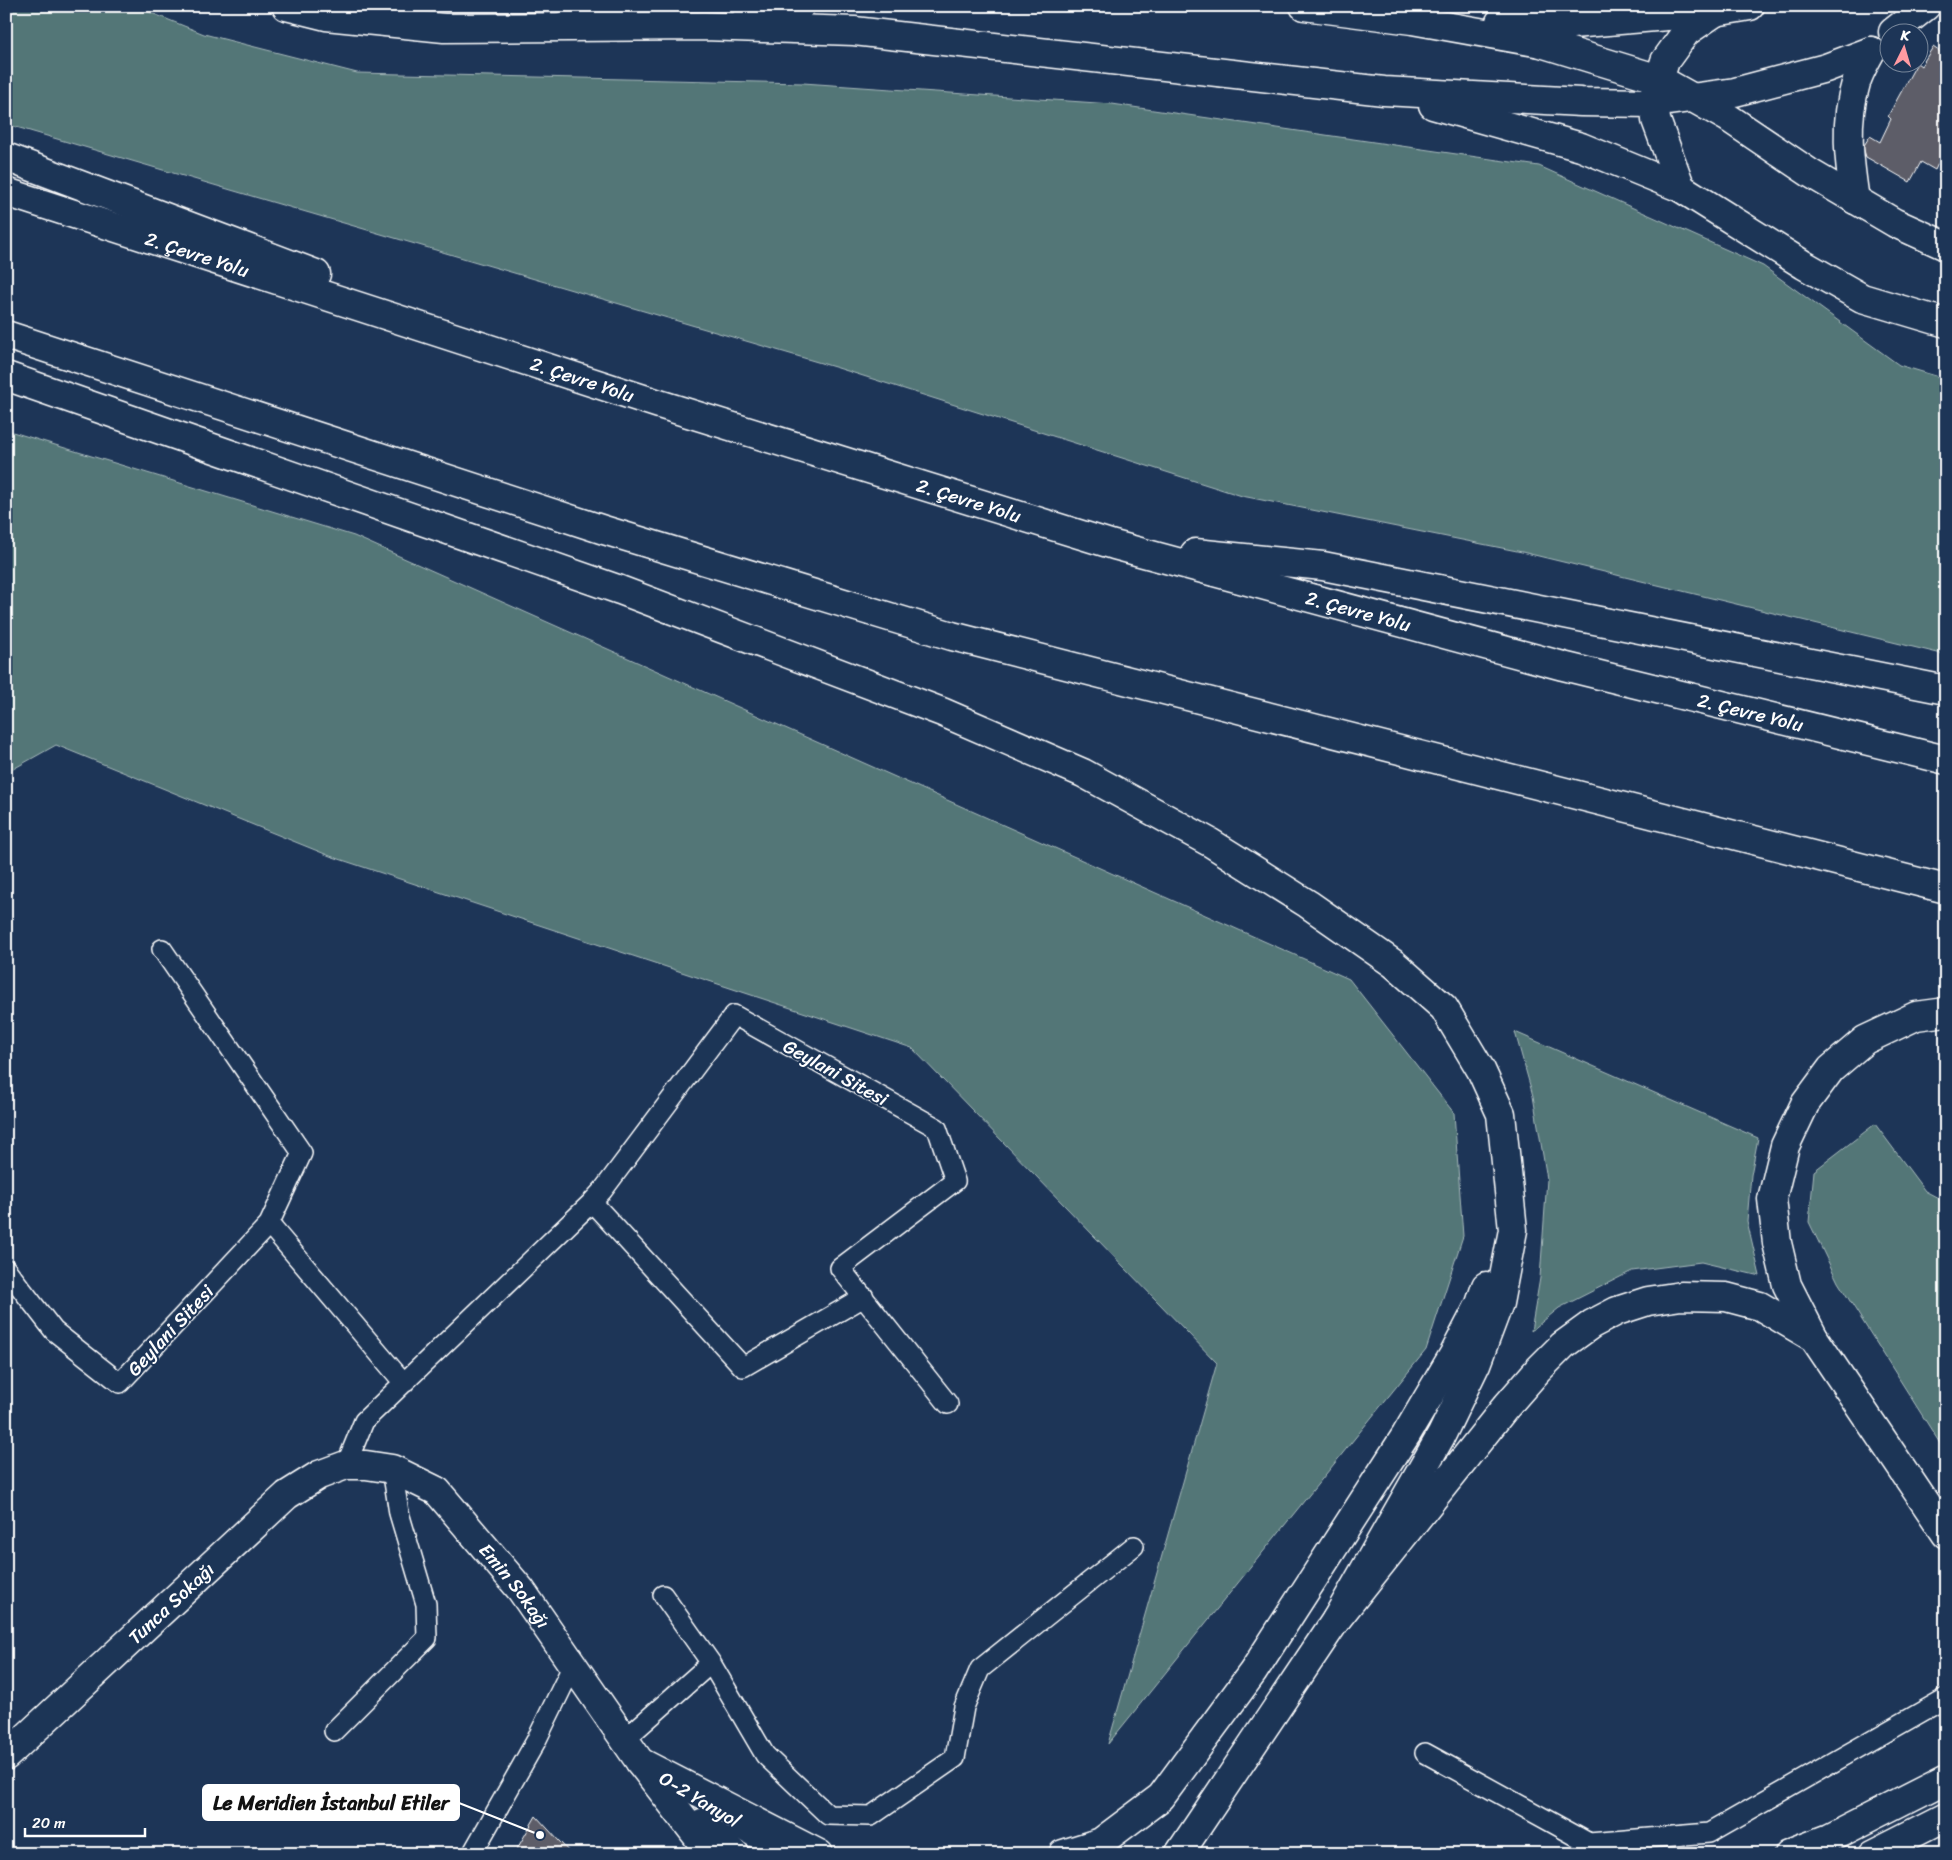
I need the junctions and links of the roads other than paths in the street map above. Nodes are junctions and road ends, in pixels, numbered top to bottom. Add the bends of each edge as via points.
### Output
1 (286, 6) edge
2 (616, 6) edge
3 (800, 6) edge
4 (1304, 6) edge
5 (1750, 6) edge
6 (1926, 6) edge
7 (1715, 12) junction
8 (561, 17) edge
9 (1412, 20) junction
10 (1906, 22) edge
11 (704, 26) junction
12 (1880, 43) edge
13 (1384, 90) junction
14 (1657, 91) junction
15 (1695, 98) junction
16 (6, 157) edge
17 (1681, 188) junction
18 (6, 192) edge
19 (1855, 200) junction
20 (1946, 246) edge
21 (1946, 323) edge
22 (6, 335) edge
23 (6, 376) edge
24 (659, 404) junction
25 (1114, 545) junction
26 (1946, 690) edge
27 (1946, 760) edge
28 (1946, 889) edge
29 (162, 949) dead end
30 (1946, 1012) edge
31 (1506, 1159) junction
32 (592, 1202) junction
33 (269, 1224) junction
34 (6, 1269) edge
35 (864, 1297) junction
36 (1814, 1338) junction
37 (404, 1382) junction
38 (948, 1404) dead end
39 (346, 1466) junction
40 (392, 1470) junction
41 (1946, 1534) edge
42 (1134, 1546) dead end
43 (662, 1594) dead end
44 (1336, 1620) junction
45 (711, 1663) junction
46 (573, 1664) junction
47 (1946, 1698) edge
48 (334, 1731) dead end
49 (624, 1740) junction
50 (1425, 1753) dead end
51 (6, 1756) edge
52 (640, 1762) junction
53 (1946, 1779) edge
54 (1946, 1816) edge
55 (472, 1854) edge
56 (711, 1854) edge
57 (735, 1854) edge
58 (783, 1854) edge
59 (819, 1854) edge
60 (1063, 1854) edge
61 (1179, 1854) edge
62 (1788, 1854) edge
63 (1873, 1854) edge

1 - 8 main road via 326,16 444,28
2 - 8 main road
3 - 11 main road
4 - 9 main road
5 - 7 main road
6 - 10 main road
7 - 9 main road via 1572,24
7 - 14 main road via 1686,32 1665,61
8 - 11 main road
9 - 14 main road via 1541,43
11 - 13 main road via 854,31
12 - 15 main road via 1826,68 1780,82
12 - 19 main road via 1856,82 1849,119 1848,153
13 - 14 main road via 1554,101
13 - 17 main road via 1580,147
14 - 15 main road
14 - 17 main road via 1656,120
15 - 19 main road
16 - 24 main road
17 - 21 main road via 1862,298
18 - 24 main road, 2. Çevre Yolu
19 - 20 main road
22 - 28 main road via 604,530 952,636
23 - 31 main road via 620,590 942,712 1083,772 1211,843 1308,904 1394,964 1444,1008 1481,1070 1501,1114
24 - 25 main road, 2. Çevre Yolu
25 - 26 main road via 1324,566
25 - 27 main road, 2. Çevre Yolu via 1563,666
29 - 33 lane, Geylani Sitesi via 302,1153
30 - 36 main road via 1916,1016 1865,1040 1831,1069 1805,1104 1785,1146 1772,1199 1777,1244 1787,1285
31 - 44 main road via 1513,1230 1499,1303 1476,1364 1441,1436
31 - 60 main road via 1501,1238 1480,1304 1401,1444 1253,1672 1161,1797 1101,1842
32 - 35 lane via 743,1367
32 - 35 lane, Geylani Sitesi via 734,1015 938,1128 955,1181 840,1268
32 - 37 lane, Geylani Sitesi
33 - 34 lane, Geylani Sitesi via 120,1383 54,1331
33 - 37 lane
35 - 38 lane, Geylani Sitesi
36 - 41 main road
36 - 44 main road via 1760,1306 1726,1297 1681,1296 1648,1301 1617,1311 1592,1324 1563,1345 1504,1409
37 - 39 lane, Geylani Sitesi via 364,1421
39 - 40 main road, Emin Sokağı via 366,1465
39 - 51 main road, Tunca Sokağı via 320,1474 287,1494
40 - 46 main road, Emin Sokağı via 437,1491 521,1590
40 - 48 lane via 399,1513 426,1604 427,1638
42 - 45 lane via 980,1669 964,1707 955,1758 871,1816 828,1815 807,1795 765,1754
43 - 45 lane
44 - 61 main road
45 - 49 lane
46 - 49 main road, Emin Sokağı
46 - 55 lane via 536,1741
47 - 50 lane via 1709,1833 1589,1843
49 - 52 main road, Emin Sokağı
52 - 56 main road
52 - 57 main road
52 - 58 main road, O-2 Yanyol via 762,1837
52 - 59 main road
53 - 62 main road via 1830,1838
54 - 63 main road

